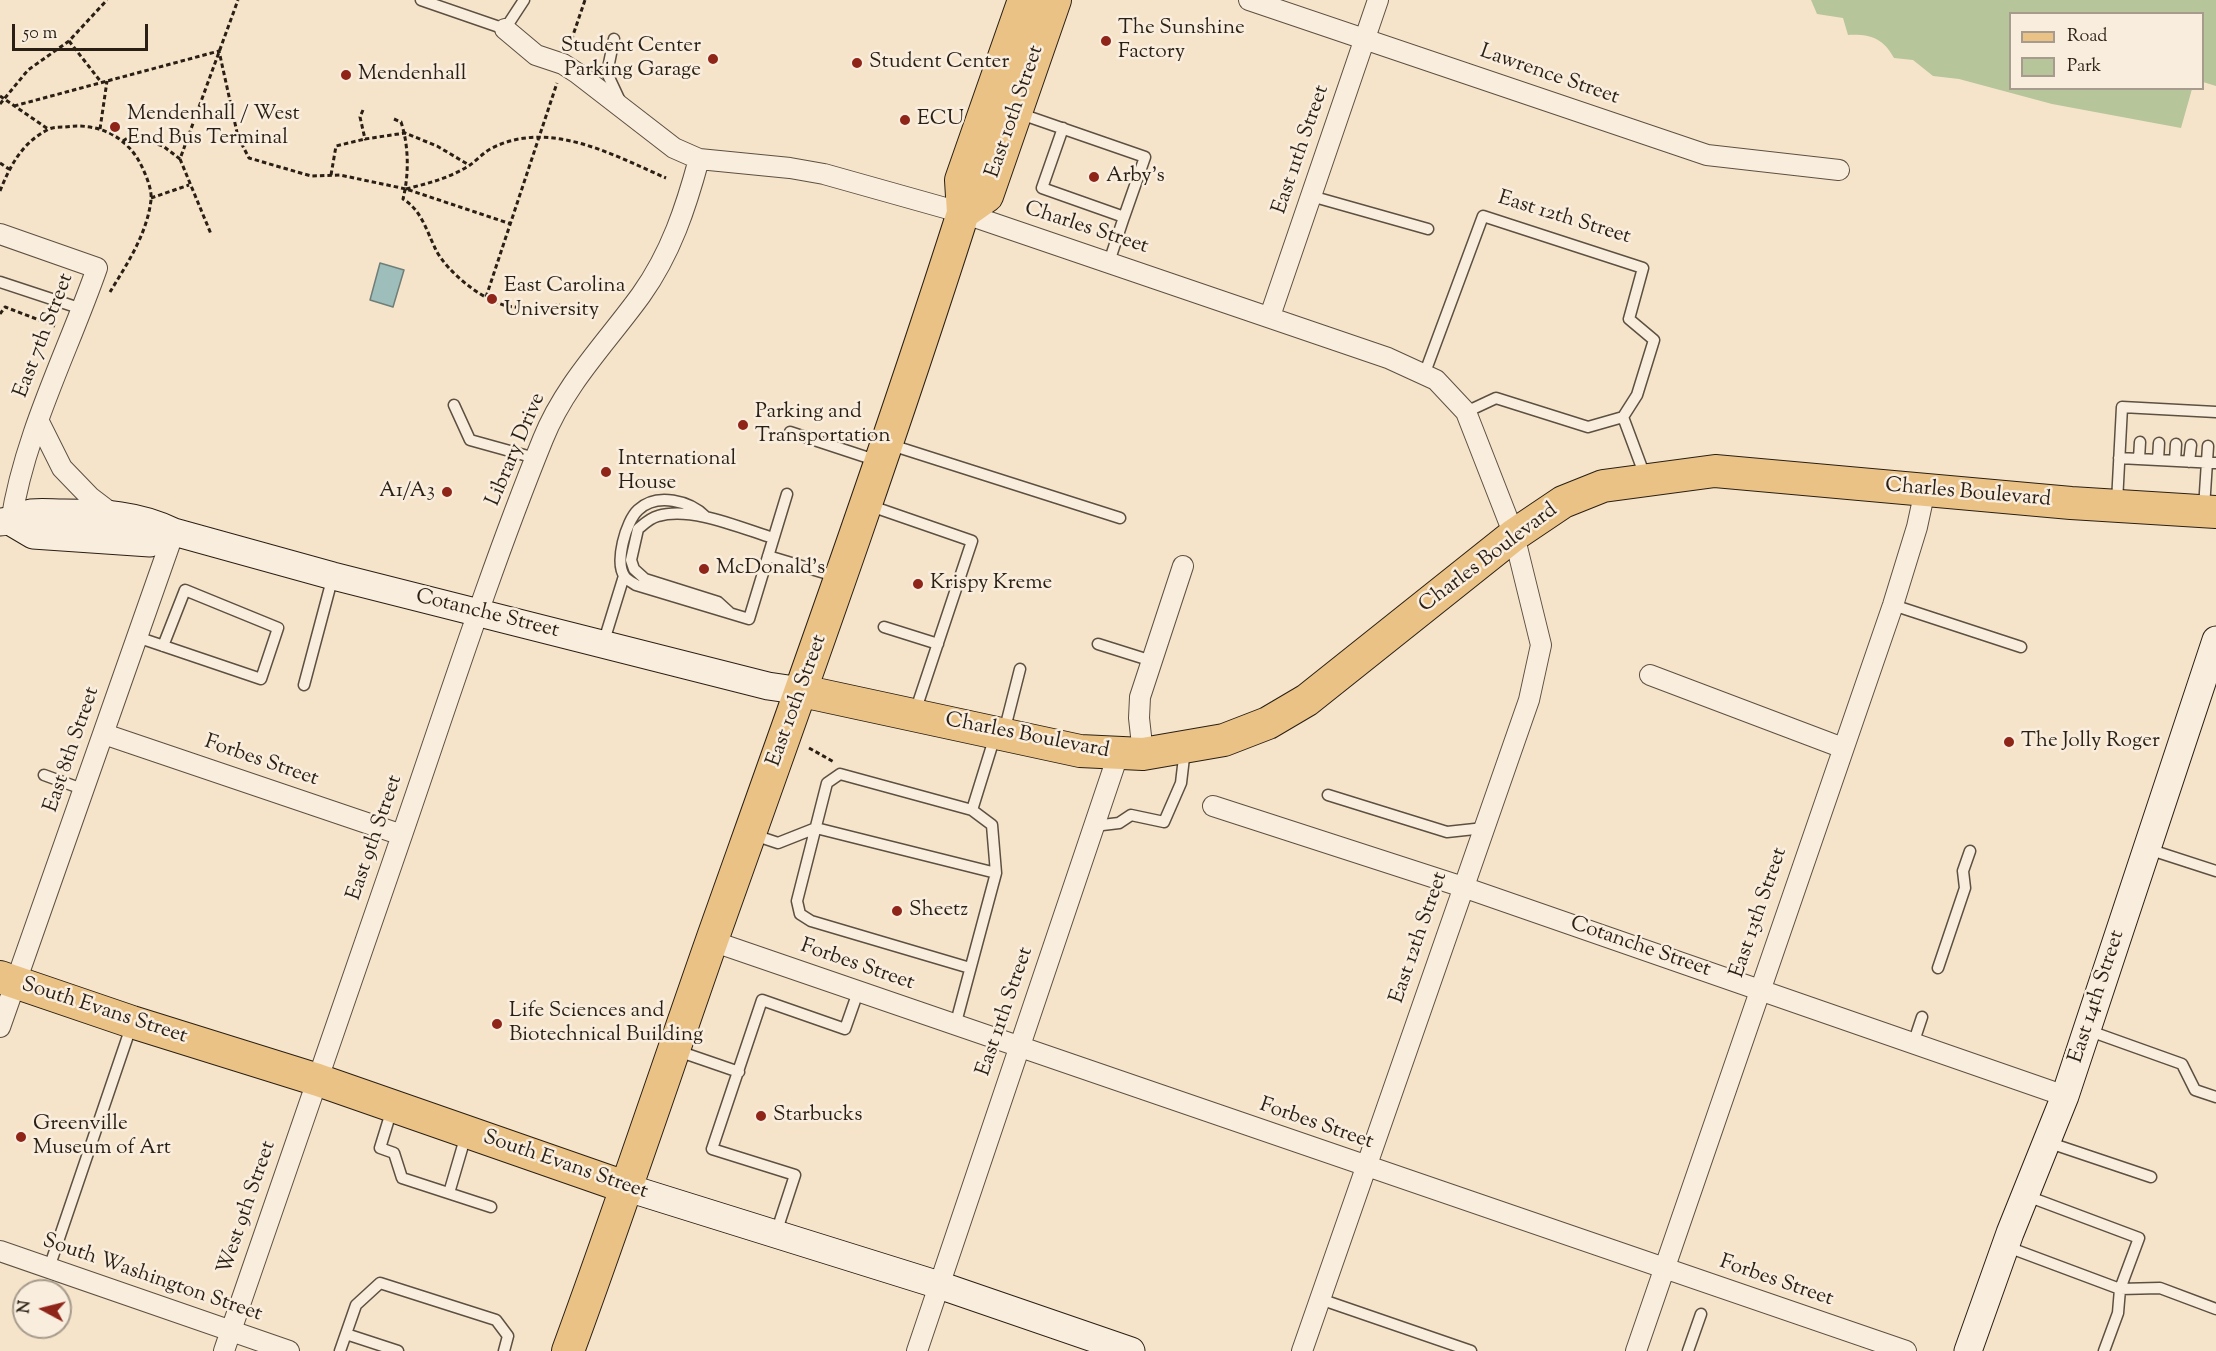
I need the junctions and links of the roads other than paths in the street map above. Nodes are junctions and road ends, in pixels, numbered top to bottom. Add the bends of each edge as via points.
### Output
1 (421, 0) edge
2 (524, 0) edge
3 (1024, 0) edge
4 (1054, 0) edge
5 (1249, 0) edge
6 (1378, 0) edge
7 (505, 29) junction
8 (614, 39) dead end
9 (1365, 40) junction
10 (625, 111) junction
11 (1016, 112) junction
12 (1063, 128) junction
13 (699, 159) junction
14 (1839, 170) dead end
15 (1311, 196) junction
16 (963, 213) junction
17 (1124, 217) junction
18 (1428, 230) dead end
19 (0, 234) edge
20 (1109, 262) junction
21 (0, 282) edge
22 (82, 309) junction
23 (1270, 316) junction
24 (1424, 375) junction
25 (454, 405) dead end
26 (1466, 412) junction
27 (2212, 413) edge
28 (1623, 417) junction
29 (39, 422) junction
30 (790, 432) dead end
31 (2140, 442) dead end
32 (2159, 443) dead end
33 (2176, 444) dead end
34 (2191, 445) dead end
35 (2208, 446) dead end
36 (885, 453) junction
37 (2119, 458) junction
38 (535, 459) junction
39 (2139, 459) junction
40 (2158, 460) junction
41 (2175, 461) junction
42 (2189, 462) junction
43 (2212, 463) edge
44 (1646, 479) junction
45 (1925, 490) junction
46 (787, 494) dead end
47 (867, 505) junction
48 (2116, 506) junction
49 (2210, 512) edge
50 (111, 513) junction
51 (706, 517) junction
52 (1120, 518) dead end
53 (5, 522) edge
54 (174, 532) junction
55 (1514, 536) junction
56 (773, 538) junction
57 (768, 556) junction
58 (1183, 566) dead end
59 (333, 576) junction
60 (624, 576) junction
61 (842, 578) junction
62 (1893, 605) junction
63 (479, 612) junction
64 (731, 615) junction
65 (884, 627) dead end
66 (137, 637) junction
67 (2216, 640) edge
68 (602, 644) junction
69 (938, 644) junction
70 (1098, 644) dead end
71 (163, 646) junction
72 (2022, 647) dead end
73 (1152, 661) junction
74 (1020, 669) dead end
75 (1650, 675) dead end
76 (304, 685) dead end
77 (802, 691) junction
78 (914, 715) junction
79 (104, 734) junction
80 (1000, 734) junction
81 (1185, 748) junction
82 (1843, 748) junction
83 (1131, 754) junction
84 (44, 775) dead end
85 (85, 790) junction
86 (1328, 795) dead end
87 (1213, 806) dead end
88 (972, 810) junction
89 (1094, 826) junction
90 (816, 828) junction
91 (1484, 828) junction
92 (751, 834) junction
93 (402, 835) junction
94 (2147, 848) junction
95 (1970, 851) dead end
96 (2216, 871) edge
97 (996, 873) junction
98 (1463, 887) junction
99 (712, 941) junction
100 (970, 968) junction
101 (1938, 968) dead end
102 (8, 980) edge
103 (1759, 990) junction
104 (858, 992) junction
105 (1922, 1017) dead end
106 (132, 1022) junction
107 (955, 1026) junction
108 (0, 1028) edge
109 (2087, 1030) junction
110 (1913, 1044) junction
111 (1020, 1048) junction
112 (675, 1050) junction
113 (739, 1072) junction
114 (318, 1080) junction
115 (2065, 1096) junction
116 (2216, 1097) edge
117 (394, 1106) junction
118 (467, 1132) junction
119 (2047, 1142) junction
120 (1365, 1167) junction
121 (2151, 1178) dead end
122 (628, 1188) junction
123 (449, 1193) junction
124 (2025, 1196) junction
125 (491, 1207) dead end
126 (776, 1234) junction
127 (2005, 1246) junction
128 (0, 1251) edge
129 (49, 1268) junction
130 (1664, 1269) junction
131 (939, 1285) junction
132 (2120, 1289) junction
133 (1320, 1299) junction
134 (2216, 1309) edge
135 (1701, 1314) dead end
136 (231, 1331) junction
137 (346, 1335) junction
138 (1127, 1350) edge
139 (224, 1351) edge
140 (289, 1351) edge
141 (340, 1351) edge
142 (398, 1351) edge
143 (504, 1351) edge
144 (568, 1351) edge
145 (916, 1351) edge
146 (1302, 1351) edge
147 (1471, 1351) edge
148 (1636, 1351) edge
149 (1688, 1351) edge
150 (1906, 1351) edge
151 (1968, 1351) edge
152 (2104, 1351) edge

1 - 7 lane
2 - 7 lane
3 - 16 main road, East 10th Street via 961,180
4 - 11 main road, East 10th Street
5 - 9 street, Lawrence Street
6 - 9 street, East 11th Street
7 - 10 street, Charles Street via 536,55 563,64
8 - 10 lane via 607,73
9 - 14 street, Lawrence Street via 1707,155
9 - 15 street, East 11th Street
10 - 13 street, Charles Street via 674,148
11 - 12 lane
11 - 16 main road, East 10th Street via 987,196
12 - 17 lane via 1042,188
12 - 17 lane via 1145,157
13 - 16 street, Charles Street via 824,174
13 - 38 street, Library Drive via 681,222 665,257 560,404
15 - 18 lane
15 - 23 street, East 11th Street
16 - 20 street, Charles Street
16 - 36 main road, East 10th Street
17 - 20 lane
19 - 22 street, East 7th Street via 97,268
20 - 23 street, Charles Street
21 - 22 lane
22 - 29 street, East 7th Street
23 - 24 street, Charles Street
24 - 26 street, Charles Street via 1436,380
24 - 28 lane, East 12th Street via 1483,216 1643,268 1629,319 1654,340 1637,395
25 - 38 lane via 470,440
26 - 28 lane via 1496,399 1588,427
26 - 55 street, Charles Street
27 - 37 lane via 2122,407
28 - 44 lane
29 - 50 street, East 7th Street via 62,468
29 - 53 street, East 7th Street
30 - 36 lane
31 - 39 lane
32 - 40 lane
33 - 41 lane
34 - 42 lane
35 - 43 lane
36 - 47 main road, East 10th Street
36 - 52 lane
37 - 39 lane
37 - 48 lane
38 - 63 street, Library Drive
39 - 40 lane
40 - 41 lane
41 - 42 lane
42 - 43 lane
43 - 49 lane
44 - 45 main road, Charles Boulevard via 1715,471
44 - 55 main road, Charles Boulevard via 1585,492 1563,502
45 - 48 main road, Charles Boulevard
45 - 62 street, East 13th Street
46 - 56 lane
47 - 61 main road, East 10th Street
47 - 69 lane via 972,541
48 - 49 main road, Charles Boulevard
50 - 53 main road, Cotanche Street via 29,513
50 - 54 main road, Cotanche Street via 154,522
51 - 56 lane
51 - 60 lane via 694,505 671,500 637,510 625,534 620,558
51 - 64 lane via 659,515 650,520 638,529 631,560 645,579 718,602
53 - 54 main road via 33,535 150,543
54 - 59 main road, Cotanche Street
54 - 66 street, East 8th Street
55 - 81 main road, Charles Boulevard via 1307,700 1268,723 1224,740
55 - 91 street, East 12th Street via 1541,645 1529,700
56 - 57 lane
57 - 61 lane
57 - 64 lane via 749,619
58 - 73 street
59 - 63 main road, Cotanche Street
59 - 76 lane
60 - 64 lane via 636,585
60 - 68 lane
61 - 77 main road, East 10th Street
62 - 72 lane
62 - 82 street, East 13th Street
63 - 68 main road, Cotanche Street
63 - 93 street, East 9th Street
65 - 69 lane
66 - 71 lane
66 - 79 street, East 8th Street
67 - 94 main road, East 14th Street
68 - 77 main road, Cotanche Street
69 - 78 lane
70 - 73 lane
71 - 71 lane via 261,679 278,628 185,590
73 - 83 street via 1140,697
74 - 80 lane
75 - 82 street
77 - 78 main road, Charles Boulevard
77 - 92 main road, East 10th Street
78 - 80 main road, Charles Boulevard
79 - 85 street, East 8th Street
79 - 93 street, Forbes Street
80 - 83 main road, Charles Boulevard via 1080,752
80 - 88 lane
81 - 83 main road, Charles Boulevard
81 - 89 lane via 1181,783 1164,822 1131,815 1119,823
82 - 103 street, East 13th Street
83 - 89 street, East 11th Street
84 - 85 lane
85 - 102 street, East 8th Street
86 - 91 lane via 1447,832
87 - 98 street, Cotanche Street
88 - 90 lane via 840,774 827,783
88 - 97 lane via 992,825
89 - 111 street, East 11th Street
90 - 92 lane via 778,843
90 - 97 lane
90 - 100 lane via 797,901 800,914 811,921
91 - 98 street, East 12th Street
92 - 99 main road, East 10th Street
93 - 114 street, East 9th Street
94 - 96 lane
94 - 109 main road, East 14th Street
95 - 101 lane via 1963,871 1965,888
97 - 100 lane
98 - 103 street, Cotanche Street
98 - 120 street, East 12th Street
99 - 104 street, Forbes Street
99 - 112 main road, East 10th Street
100 - 107 lane
102 - 106 main road, South Evans Street
102 - 108 street, East 8th Street
103 - 110 street, Cotanche Street
103 - 130 street, East 13th Street
104 - 107 street, Forbes Street
104 - 113 lane via 845,1029 762,1000
105 - 110 lane
106 - 114 main road, South Evans Street
106 - 129 lane
107 - 111 street, Forbes Street
109 - 115 main road, East 14th Street
109 - 116 lane via 2182,1064 2195,1090
110 - 115 street, Cotanche Street
111 - 120 street, Forbes Street
111 - 131 street, East 11th Street
112 - 113 lane
112 - 122 main road, East 10th Street
113 - 126 lane via 712,1149 795,1175
114 - 117 main road, South Evans Street
114 - 136 street, West 9th Street
115 - 119 main road, East 14th Street
117 - 118 main road, South Evans Street
117 - 123 lane via 380,1148 394,1153 402,1178
118 - 122 main road, South Evans Street
118 - 123 lane
119 - 121 lane
119 - 124 main road, East 14th Street
120 - 130 street, Forbes Street
120 - 133 street, East 12th Street
122 - 126 main road, South Evans Street
122 - 144 main road, East 10th Street
123 - 125 lane
124 - 127 main road, East 14th Street
124 - 132 lane via 2139,1238
126 - 131 main road, South Evans Street
127 - 132 lane
127 - 151 main road, East 14th Street
128 - 129 street, South Washington Street
129 - 136 street, South Washington Street
130 - 148 street, East 13th Street
130 - 150 street, Forbes Street
131 - 138 main road, South Evans Street
131 - 145 street, East 11th Street
132 - 134 lane via 2160,1288
132 - 152 lane via 2118,1313
133 - 146 street, East 12th Street
133 - 147 lane
135 - 149 lane
136 - 139 street, West 9th Street
136 - 140 street, South Washington Street
137 - 141 lane
137 - 142 lane
137 - 143 lane via 356,1305 380,1283 496,1320 508,1336

